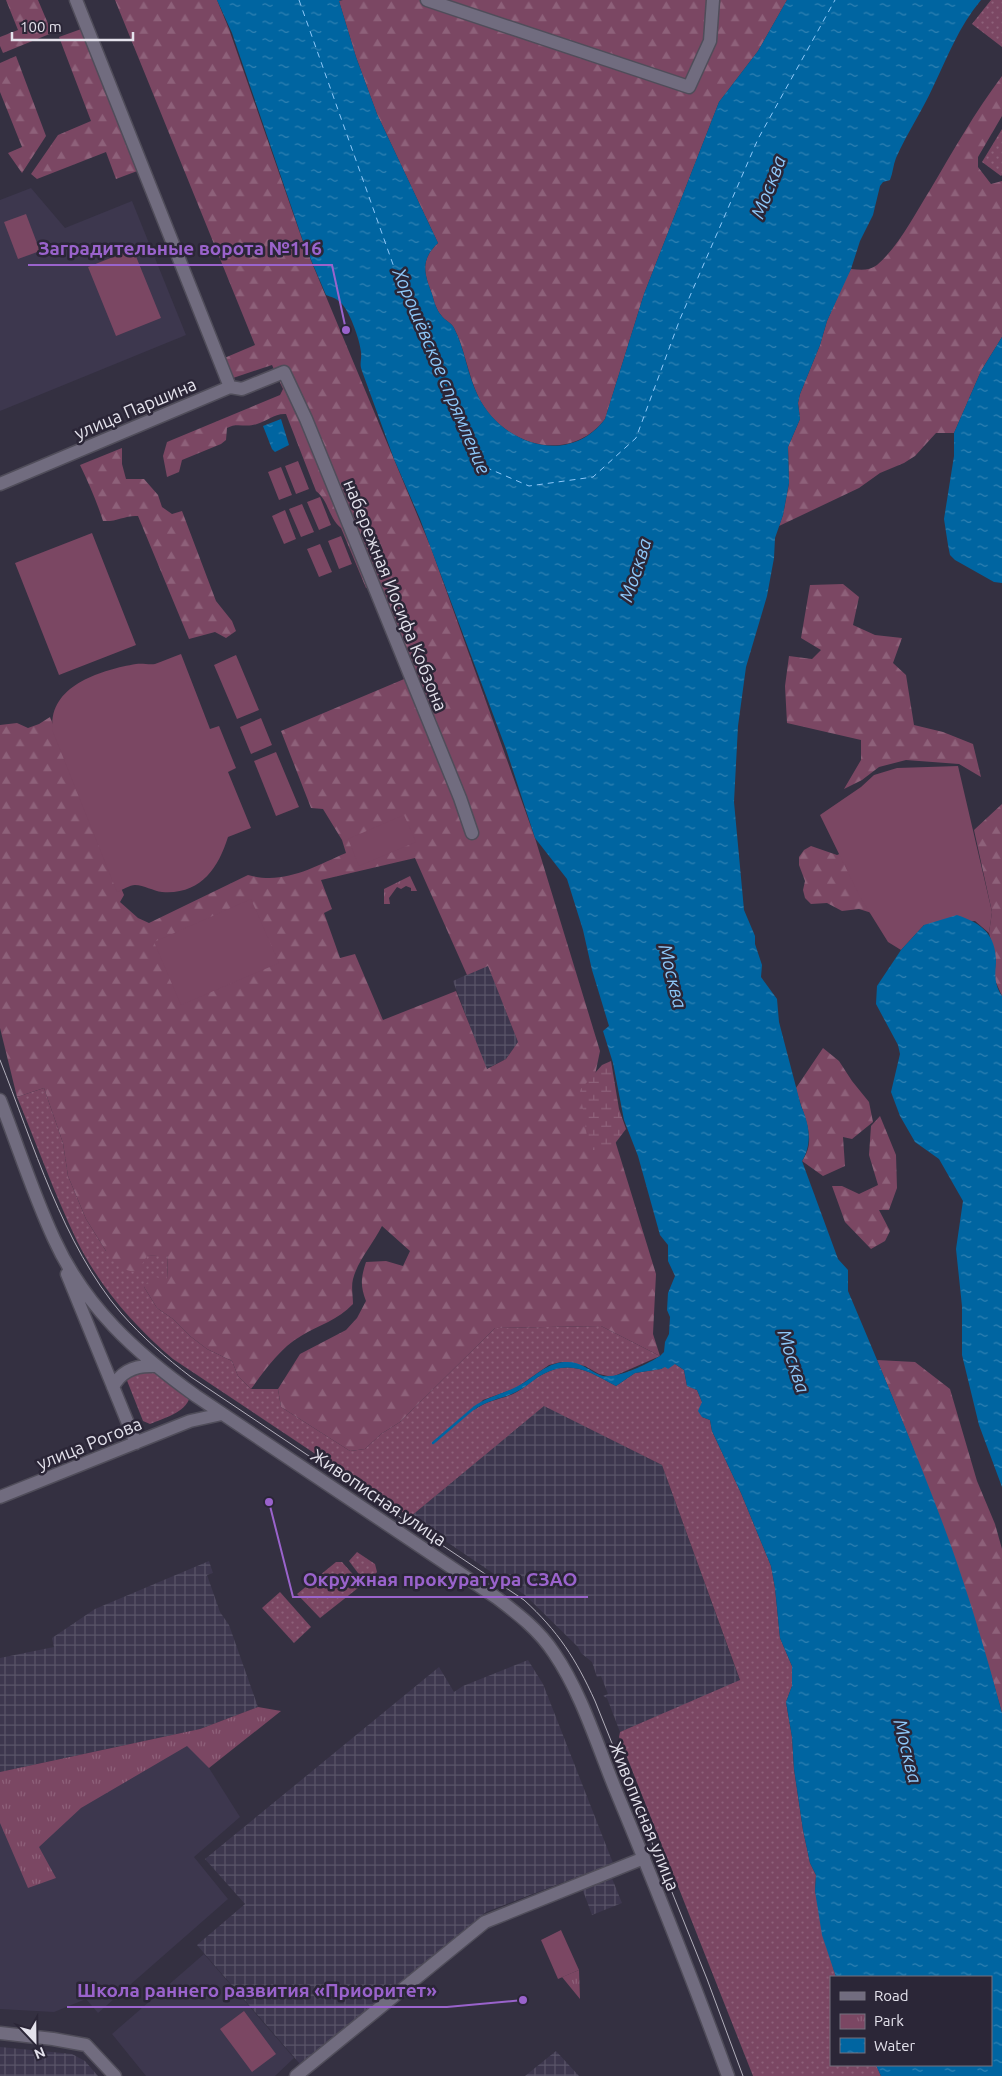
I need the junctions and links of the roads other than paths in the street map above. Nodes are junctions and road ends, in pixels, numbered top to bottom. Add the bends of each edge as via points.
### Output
1 (76, 0) edge
2 (713, 0) edge
3 (433, 1) edge
4 (284, 372) joint
5 (230, 387) junction
6 (0, 484) edge
7 (472, 833) dead end
8 (0, 1100) edge
9 (54, 1239) junction
10 (154, 1366) junction
11 (113, 1387) junction
12 (196, 1396) junction
13 (222, 1414) junction
14 (190, 1421) junction
15 (136, 1443) junction
16 (0, 1498) edge
17 (644, 1858) junction
18 (0, 2034) edge
19 (115, 2076) edge
20 (296, 2076) edge
21 (728, 2076) edge

1 - 5 street
2 - 3 street via 710,42 689,87
4 - 5 street, улица Паршина via 242,389
4 - 7 street, набережная Иосифа Кобзона via 310,428
5 - 6 street, улица Паршина
8 - 9 street, Живописная улица
9 - 10 street, Живописная улица via 97,1309
9 - 11 street
10 - 11 street via 142,1366 125,1373
10 - 12 street, Живописная улица
11 - 15 street
12 - 13 street, Живописная улица
12 - 14 street via 197,1410
13 - 14 street, улица Рогова
13 - 17 street, Живописная улица via 528,1622 553,1652 573,1687
14 - 15 street, улица Рогова
15 - 16 street, улица Рогова
17 - 20 street via 485,1922
17 - 21 street, Живописная улица
18 - 19 street via 86,2045

